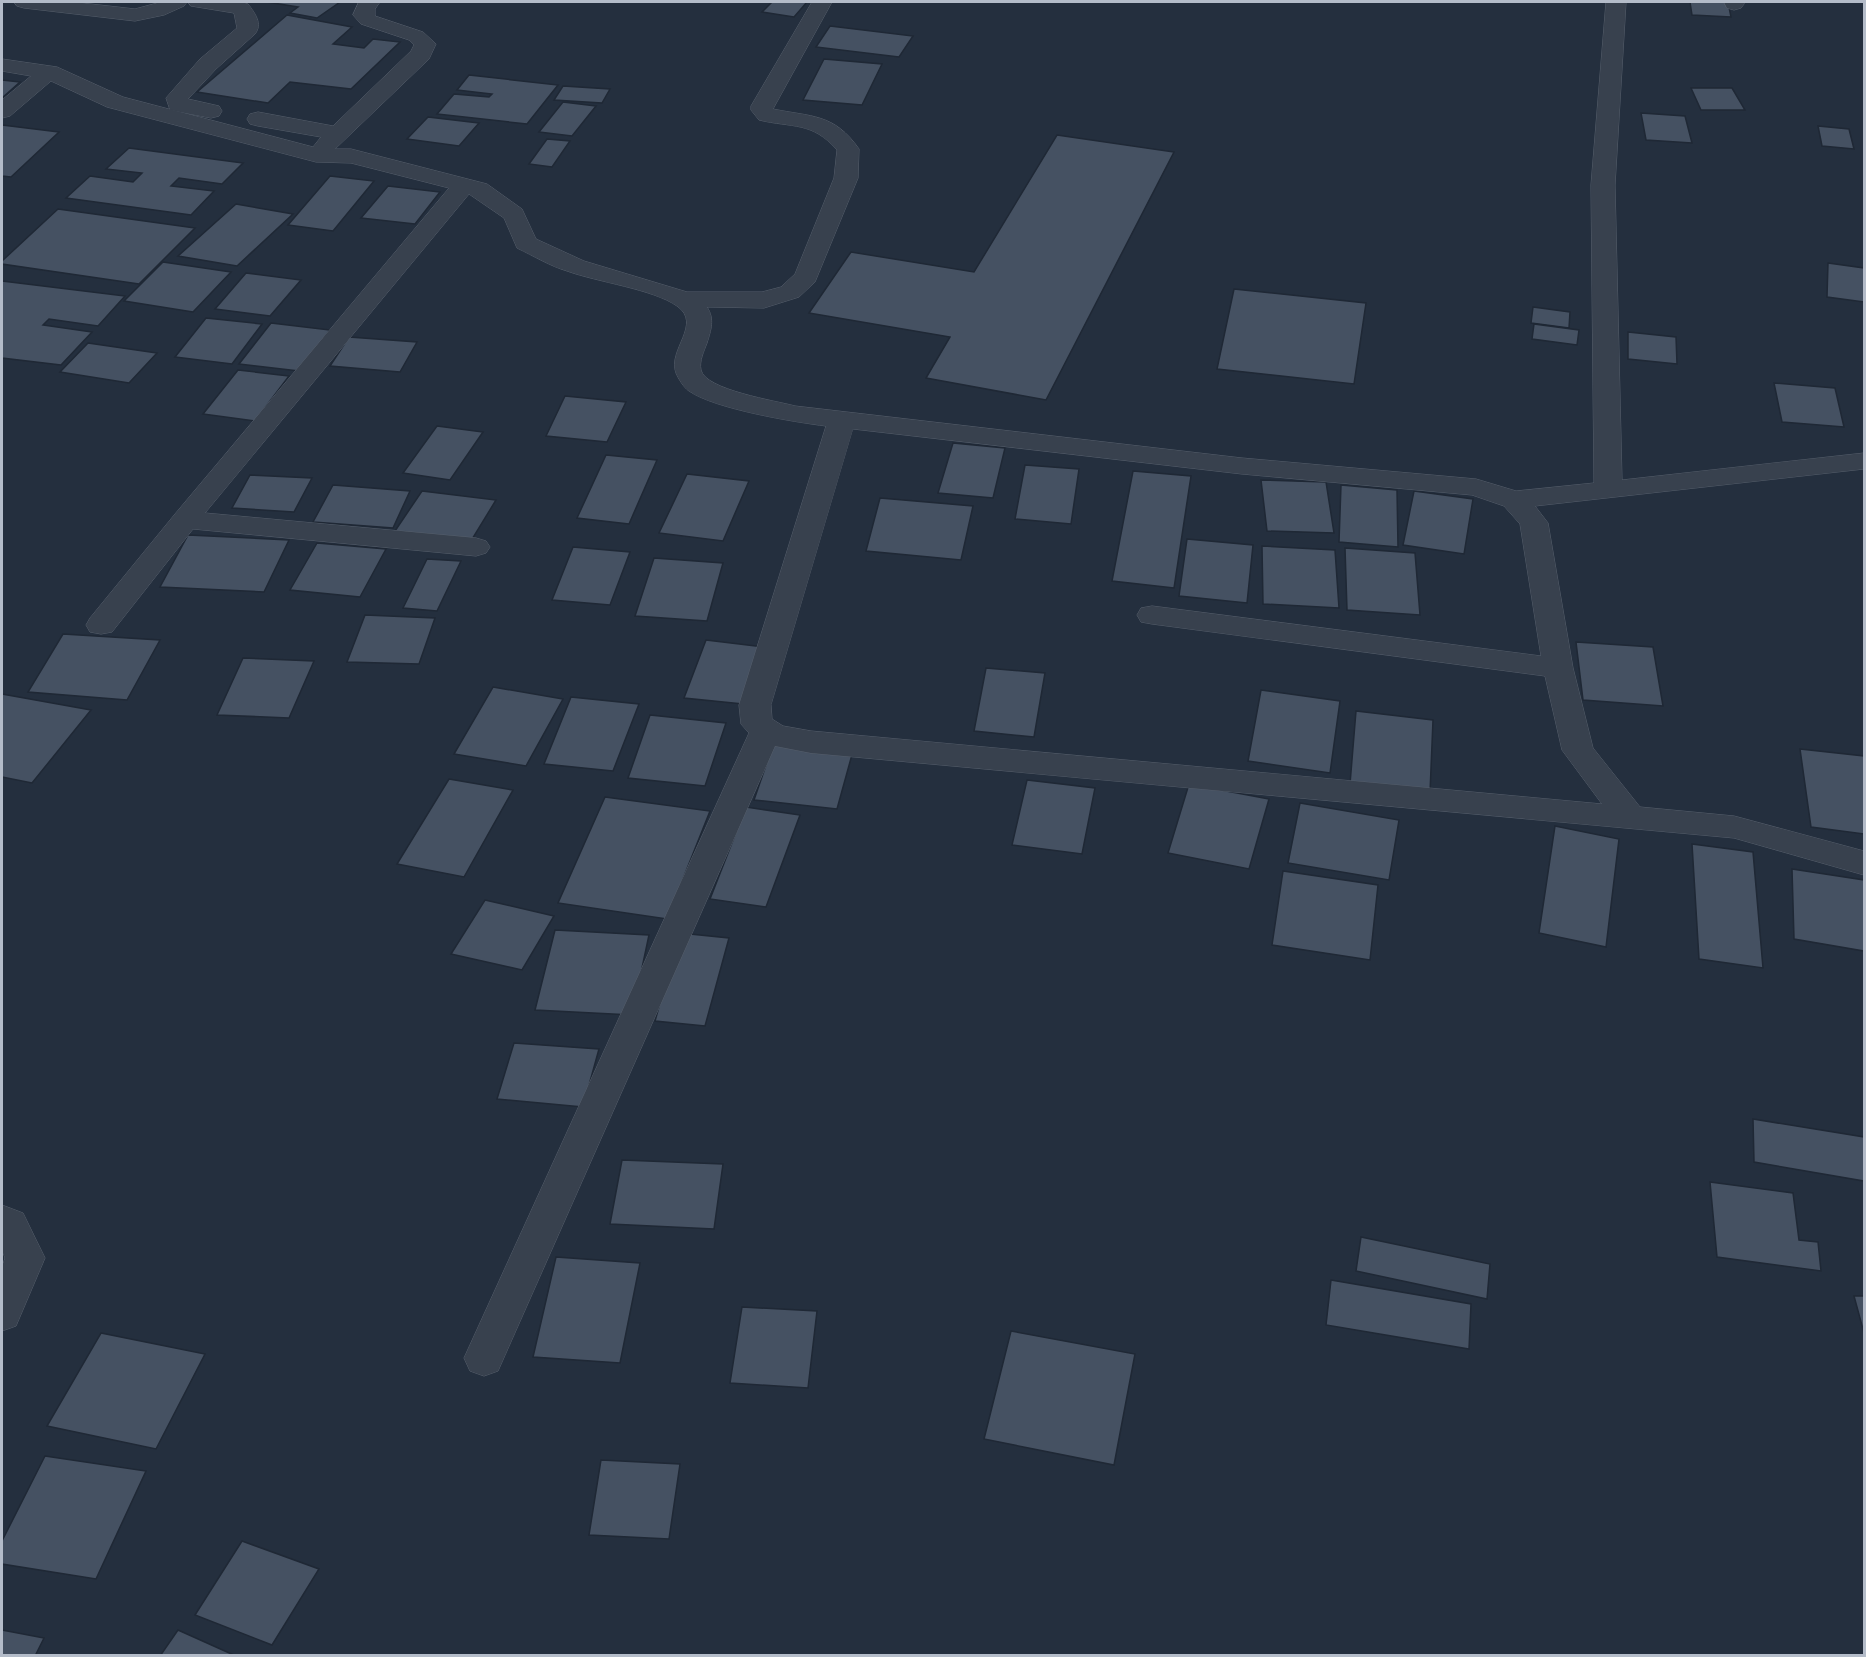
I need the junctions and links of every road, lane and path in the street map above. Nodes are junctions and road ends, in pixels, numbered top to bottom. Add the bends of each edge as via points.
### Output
1 (24, 2) edge
2 (177, 2) edge
3 (198, 2) edge
4 (370, 2) edge
5 (822, 2) edge
6 (1616, 2) edge
7 (2, 65) edge
8 (49, 72) junction
9 (2, 111) edge
10 (340, 134) junction
11 (316, 155) junction
12 (464, 185) junction
13 (684, 299) junction
14 (842, 419) junction
15 (1864, 461) edge
16 (1608, 489) junction
17 (1514, 500) junction
18 (185, 520) junction
19 (476, 547) dead end
20 (1152, 615) dead end
21 (101, 625) dead end
22 (1558, 668) junction
23 (766, 731) junction
24 (1630, 818) junction
25 (1864, 863) edge
26 (2, 1221) edge
27 (2, 1314) edge
28 (484, 1358) dead end

1 - 2 street via 135,15
3 - 10 street via 241,8 248,30 179,94 178,105
4 - 10 street via 363,15 368,20 416,36 425,44 421,54
5 - 13 street via 762,106 767,115 817,122 835,131 848,149 846,178 807,277 790,292 764,300
6 - 16 street via 1602,185
7 - 8 street
8 - 9 street
8 - 11 street via 115,102
10 - 11 street
11 - 12 street via 351,156
12 - 13 street via 479,189 514,214 526,243 575,266
12 - 18 street
13 - 14 street via 696,310 700,326 688,357 688,371 697,385 722,396 795,414
14 - 17 street via 1242,466 1476,487
14 - 23 street via 755,705 757,724
15 - 16 street
16 - 17 street
17 - 22 street via 1533,523
18 - 19 street
18 - 21 street
20 - 22 street
22 - 24 street via 1578,750
23 - 24 street via 823,744
23 - 28 street
24 - 25 street via 1734,827
26 - 27 street via 9,1224 25,1258

